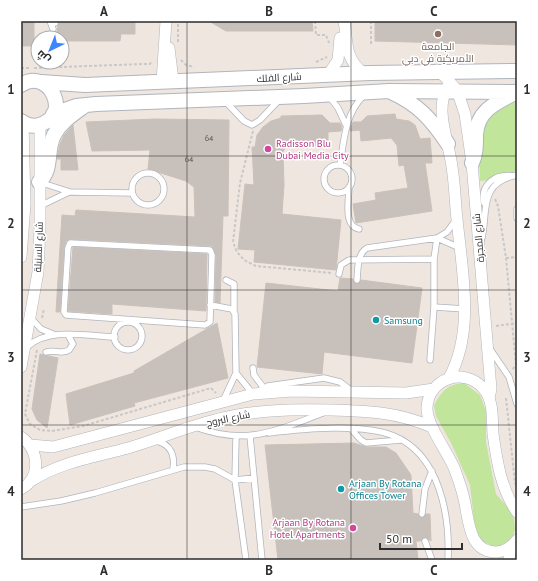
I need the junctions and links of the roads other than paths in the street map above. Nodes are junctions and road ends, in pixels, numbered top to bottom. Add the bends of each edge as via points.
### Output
1 (166, 21) edge
2 (340, 21) edge
3 (344, 21) edge
4 (53, 22) edge
5 (52, 29) dead end
6 (437, 70) junction
7 (464, 71) junction
8 (517, 71) edge
9 (363, 73) junction
10 (328, 74) junction
11 (41, 82) junction
12 (167, 82) junction
13 (21, 85) edge
14 (451, 88) junction
15 (389, 91) junction
16 (367, 92) junction
17 (517, 92) edge
18 (327, 94) junction
19 (282, 97) junction
20 (224, 99) junction
21 (86, 104) junction
22 (53, 114) junction
23 (22, 122) edge
24 (40, 125) junction
25 (346, 125) junction
26 (448, 144) junction
27 (472, 163) junction
28 (340, 165) junction
29 (515, 175) edge
30 (40, 182) junction
31 (349, 187) junction
32 (70, 192) junction
33 (132, 193) junction
34 (484, 205) junction
35 (39, 207) junction
36 (517, 209) edge
37 (457, 218) junction
38 (517, 218) edge
39 (359, 229) dead end
40 (437, 238) junction
41 (479, 247) junction
42 (460, 248) junction
43 (21, 257) edge
44 (434, 259) junction
45 (360, 260) junction
46 (339, 274) road end
47 (226, 280) dead end
48 (357, 280) dead end
49 (210, 305) junction
50 (434, 307) junction
51 (465, 309) junction
52 (234, 311) junction
53 (30, 317) junction
54 (128, 321) junction
55 (53, 334) junction
56 (68, 335) junction
57 (115, 338) junction
58 (488, 346) junction
59 (24, 349) junction
60 (46, 352) dead end
61 (430, 360) dead end
62 (21, 367) edge
63 (253, 368) dead end
64 (236, 373) junction
65 (508, 376) junction
66 (449, 378) junction
67 (516, 378) edge
68 (268, 389) junction
69 (434, 389) junction
70 (253, 394) junction
71 (489, 398) junction
72 (223, 401) junction
73 (517, 404) edge
74 (332, 410) junction
75 (193, 426) junction
76 (432, 427) junction
77 (352, 429) junction
78 (269, 433) junction
79 (21, 436) edge
80 (236, 436) junction
81 (250, 436) junction
82 (154, 440) junction
83 (402, 440) junction
84 (31, 445) junction
85 (173, 469) junction
86 (432, 471) junction
87 (254, 478) junction
88 (235, 480) junction
89 (31, 481) junction
90 (21, 489) edge
91 (21, 507) edge
92 (516, 509) edge
93 (422, 514) dead end
94 (425, 541) dead end
95 (514, 543) edge
96 (480, 547) junction
97 (246, 560) edge
98 (262, 560) edge
99 (432, 560) edge
100 (448, 560) edge
101 (488, 560) edge
102 (510, 560) edge

1 - 12 street via 169,45
2 - 10 street via 338,60
3 - 9 street via 348,53
4 - 5 lane
6 - 7 street, شارع الفلك
6 - 9 street, شارع الفلك
6 - 14 street, شارع المجرة
7 - 8 street, شارع الفلك
7 - 14 street
9 - 10 street, شارع الفلك
10 - 12 street, شارع الفلك
11 - 12 street, شارع الفلك via 76,86
11 - 13 street, شارع الفلك
11 - 22 street via 54,95 56,101
14 - 15 street, شارع الفلك
14 - 17 street, شارع الفلك
14 - 26 street, شارع المجرة via 442,101
14 - 27 street, شارع المجرة via 464,108
15 - 16 street, شارع الفلك
15 - 26 street via 422,110
16 - 18 street, شارع الفلك
16 - 25 lane via 356,103
17 - 27 street via 490,107 481,116
18 - 19 street, شارع الفلك
18 - 25 lane via 338,108
19 - 20 street, شارع الفلك
19 - 20 lane via 255,124 248,124
20 - 21 street, شارع الفلك
21 - 22 street, شارع الفلك
21 - 30 street via 60,126 54,135 50,146 48,169
22 - 24 street
23 - 24 street
23 - 43 street, شارع السنبلة via 25,204
24 - 30 street, شارع السنبلة
25 - 28 lane
26 - 37 street, شارع المجرة
27 - 41 street, شارع المجرة
28 - 31 lane via 351,173
28 - 31 lane via 327,170 325,184 336,193
29 - 34 lane via 498,184
29 - 34 lane via 500,176 488,183
30 - 32 lane
30 - 35 street, شارع السنبلة
31 - 39 lane via 349,220
32 - 33 lane
32 - 35 lane
33 - 33 lane via 137,202 147,206 158,202 164,188 155,175 145,173 136,178 131,187
34 - 41 lane via 483,231
35 - 53 street, شارع السنبلة via 38,272
36 - 38 lane
37 - 40 lane via 447,232
37 - 42 street, شارع المجرة
40 - 42 lane
40 - 44 lane
40 - 45 lane via 367,248 361,254
41 - 58 street, شارع المجرة
42 - 51 street, شارع المجرة
44 - 45 lane
44 - 50 lane
45 - 46 lane via 344,262
45 - 48 lane
47 - 52 lane via 234,284
49 - 52 lane
49 - 54 lane via 210,322 205,325
49 - 54 lane via 210,250 70,243 64,314
50 - 51 lane
50 - 61 lane
51 - 66 street, شارع المجرة via 460,355
52 - 64 lane
53 - 55 lane via 41,329
53 - 59 street, شارع السنبلة
54 - 57 lane via 117,328
54 - 57 lane via 141,331 142,339 138,347 130,350 121,348
55 - 56 lane
55 - 59 lane via 39,338
56 - 57 lane
56 - 60 lane via 73,344 69,350 63,353 53,350
58 - 65 lane
58 - 71 street, شارع المجرة via 491,389
59 - 62 street, شارع السنبلة
63 - 68 lane via 254,375
64 - 70 lane
64 - 72 lane
65 - 67 lane
65 - 73 lane
66 - 69 street
66 - 71 street via 459,377 478,382
68 - 69 street, شارع البروج via 406,394
68 - 70 street, شارع البروج
69 - 76 street via 427,408
70 - 72 street, شارع البروج
71 - 92 street, شارع المجرة via 502,483
72 - 84 street, شارع البروج via 53,447
74 - 75 street, شارع البروج via 259,411
74 - 76 street, شارع البروج via 389,413
74 - 78 lane
75 - 80 lane via 216,434
75 - 82 street, شارع البروج
76 - 96 street via 454,468 464,498 471,536
77 - 78 lane
77 - 83 lane via 383,433
77 - 83 lane via 366,443
78 - 81 lane
79 - 84 street
80 - 81 lane
80 - 88 lane
81 - 87 lane
82 - 85 lane via 171,450 174,456
82 - 89 street, شارع البروج via 61,465
83 - 86 lane via 418,453
84 - 89 street via 36,459
85 - 88 lane via 205,467 215,469
85 - 91 lane via 95,493
86 - 93 lane via 425,490
86 - 100 lane via 445,514
87 - 88 lane
87 - 98 lane
88 - 97 lane
89 - 90 street, شارع البروج
94 - 99 lane
95 - 96 street via 496,552
95 - 102 street
96 - 101 street

